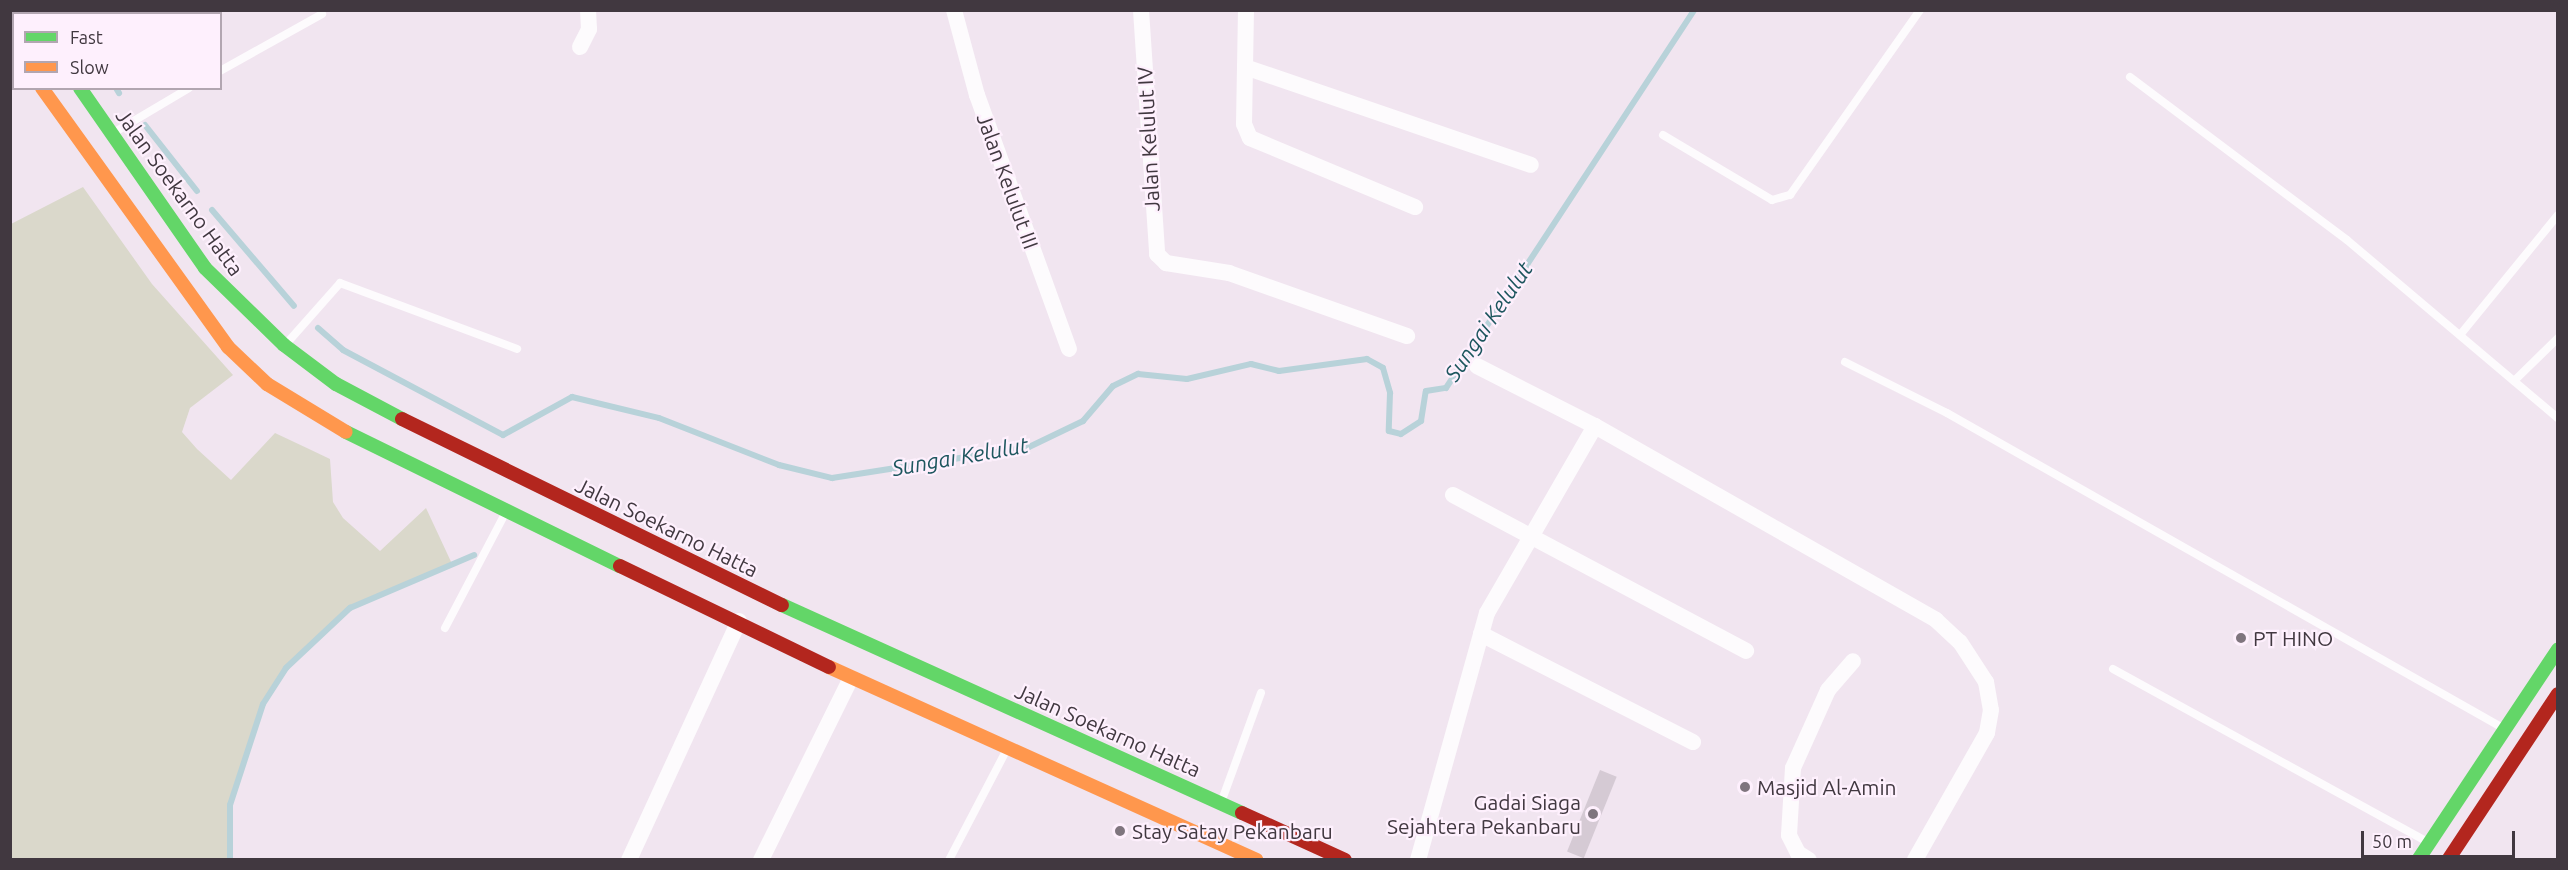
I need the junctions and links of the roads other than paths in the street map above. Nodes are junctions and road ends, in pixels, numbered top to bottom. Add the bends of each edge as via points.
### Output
1 (588, 10) edge
2 (954, 10) edge
3 (1141, 10) edge
4 (1246, 10) edge
5 (1920, 10) edge
6 (322, 14) dead end
7 (580, 47) dead end
8 (1245, 67) junction
9 (222, 70) edge
10 (2130, 77) dead end
11 (43, 90) edge
12 (81, 90) edge
13 (186, 90) edge
14 (112, 134) junction
15 (1663, 135) dead end
16 (1531, 165) dead end
17 (1415, 207) dead end
18 (2558, 215) edge
19 (2460, 335) junction
20 (1407, 336) dead end
21 (2558, 338) edge
22 (284, 345) junction
23 (517, 349) dead end
24 (1069, 349) dead end
25 (1845, 362) dead end
26 (1477, 366) dead end
27 (2514, 381) junction
28 (2557, 418) edge
29 (1595, 426) junction
30 (1453, 495) dead end
31 (508, 510) junction
32 (1528, 534) junction
33 (739, 621) junction
34 (445, 628) dead end
35 (1481, 634) junction
36 (2558, 649) edge
37 (1746, 651) dead end
38 (1853, 661) dead end
39 (2113, 669) dead end
40 (851, 678) junction
41 (1261, 693) dead end
42 (2558, 694) edge
43 (2504, 729) junction
44 (1693, 742) dead end
45 (1007, 748) junction
46 (1150, 772) junction
47 (1220, 803) junction
48 (1136, 806) junction
49 (2429, 843) junction
50 (629, 860) edge
51 (761, 860) edge
52 (949, 860) edge
53 (1256, 860) edge
54 (1345, 860) edge
55 (1418, 860) edge
56 (1809, 860) edge
57 (1915, 860) edge
58 (2418, 860) edge
59 (2448, 860) edge

1 - 7 street via 589,29
2 - 24 street, Jalan Kelulut III via 977,95
3 - 20 street, Jalan Kelulut IV via 1154,245 1166,263 1229,273
4 - 8 street
5 - 15 lane via 1790,195 1772,200
6 - 9 lane
8 - 16 street
8 - 17 street via 1244,124 1250,138
10 - 19 lane via 2347,240
11 - 31 main road via 141,232 228,347 267,384 317,418
12 - 14 main road, Jalan Soekarno Hatta
13 - 14 lane
14 - 22 main road, Jalan Soekarno Hatta via 205,268
18 - 19 lane
19 - 27 lane
21 - 27 lane
22 - 23 lane via 340,283
22 - 46 main road, Jalan Soekarno Hatta via 336,384 498,470
25 - 43 lane via 1957,418
26 - 29 street
27 - 28 lane
29 - 32 street
29 - 57 street via 1936,620 1960,642 1986,682 1991,710 1987,733
30 - 32 street
31 - 33 main road
31 - 34 lane
32 - 35 street
32 - 37 street
33 - 40 main road
33 - 50 street
35 - 44 street
35 - 55 street
36 - 43 main road
38 - 56 street via 1828,690 1793,768 1789,835 1798,853
39 - 49 lane
40 - 45 main road
40 - 51 street
41 - 47 lane
42 - 59 main road
43 - 49 main road
45 - 48 main road
45 - 52 lane
46 - 47 main road, Jalan Soekarno Hatta
46 - 48 main road
47 - 54 main road, Jalan Soekarno Hatta
48 - 53 main road
49 - 58 main road

